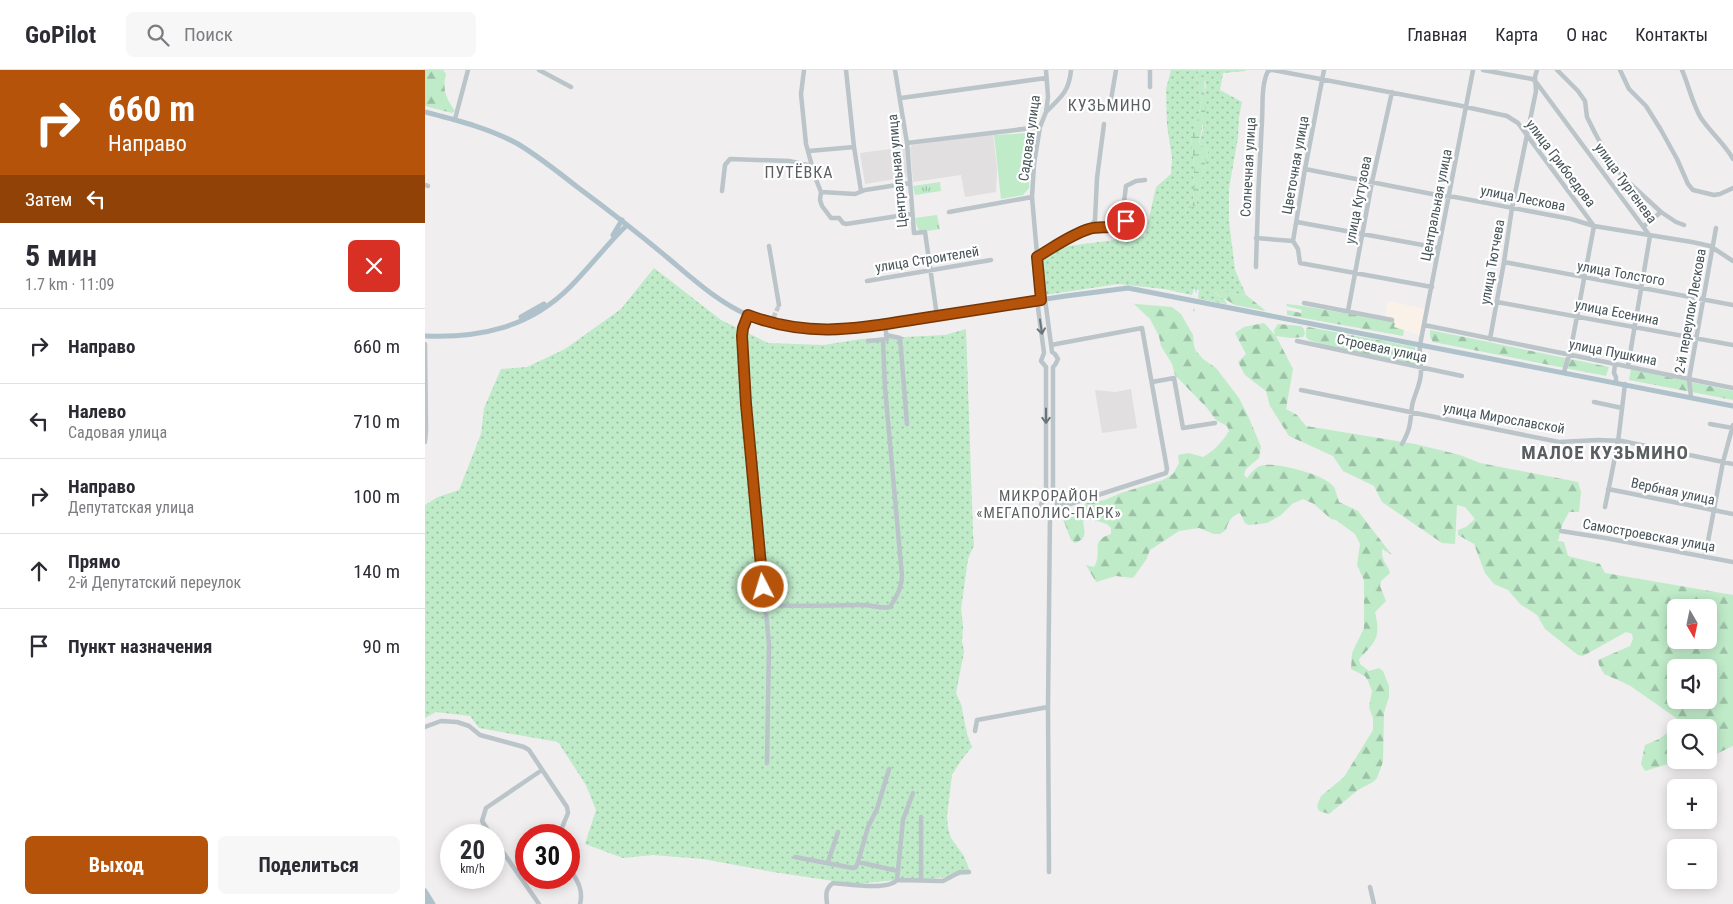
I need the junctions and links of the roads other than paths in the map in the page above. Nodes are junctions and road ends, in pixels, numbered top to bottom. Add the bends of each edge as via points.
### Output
1 (468, 70) edge
2 (539, 70) edge
3 (803, 70) edge
4 (846, 70) edge
5 (895, 70) edge
6 (1046, 70) edge
7 (1071, 70) edge
8 (1116, 70) edge
9 (1150, 70) edge
10 (1272, 70) edge
11 (1324, 70) edge
12 (1473, 70) edge
13 (1483, 70) edge
14 (1537, 70) edge
15 (1557, 70) edge
16 (1620, 70) edge
17 (1682, 70) edge
18 (1046, 78) junction
19 (1322, 80) junction
20 (1536, 82) junction
21 (571, 87) dead end
22 (1150, 87) dead end
23 (1392, 92) junction
24 (901, 98) junction
25 (1111, 100) dead end
26 (1466, 108) junction
27 (425, 112) edge
28 (1046, 112) junction
29 (455, 119) junction
30 (1104, 124) dead end
31 (1040, 126) junction
32 (1527, 136) junction
33 (907, 143) junction
34 (855, 149) junction
35 (809, 154) junction
36 (1733, 159) edge
37 (803, 163) junction
38 (812, 166) junction
39 (1305, 169) junction
40 (1145, 180) dead end
41 (1372, 182) junction
42 (910, 183) junction
43 (1733, 188) edge
44 (861, 190) junction
45 (722, 191) dead end
46 (821, 192) junction
47 (1449, 196) junction
48 (1032, 197) junction
49 (1512, 208) junction
50 (949, 212) dead end
51 (1661, 212) junction
52 (911, 214) junction
53 (622, 220) junction
54 (1297, 222) junction
55 (627, 225) junction
56 (1684, 225) dead end
57 (1594, 226) junction
58 (1644, 226) junction
59 (1716, 228) dead end
60 (1089, 229) junction
61 (1363, 234) junction
62 (1650, 236) junction
63 (1257, 238) junction
64 (1293, 241) junction
65 (769, 246) dead end
66 (1439, 248) junction
67 (1713, 248) junction
68 (1037, 257) junction
69 (991, 260) dead end
70 (1733, 261) edge
71 (1504, 262) junction
72 (1256, 267) dead end
73 (931, 270) junction
74 (1355, 273) junction
75 (1583, 277) junction
76 (867, 281) dead end
77 (1432, 287) junction
78 (1641, 288) junction
79 (1041, 299) junction
80 (1703, 299) junction
81 (1497, 302) junction
82 (1304, 303) dead end
83 (779, 305) tunnel mouth
84 (1733, 305) edge
85 (1348, 311) junction
86 (748, 315) junction
87 (1576, 315) junction
88 (937, 316) junction
89 (1392, 320) dead end
90 (885, 325) junction
91 (1424, 326) junction
92 (1634, 326) junction
93 (425, 334) edge
94 (887, 334) junction
95 (1695, 338) junction
96 (1490, 339) junction
97 (883, 340) junction
98 (868, 341) dead end
99 (1297, 341) dead end
100 (425, 344) edge
101 (1051, 345) junction
102 (1420, 345) junction
103 (1733, 345) edge
104 (1052, 352) junction
105 (1044, 353) junction
106 (1568, 355) junction
107 (1615, 364) junction
108 (1628, 366) junction
109 (1046, 367) junction
110 (1053, 367) junction
111 (1420, 367) junction
112 (1564, 372) junction
113 (1613, 373) junction
114 (1462, 376) dead end
115 (1689, 379) junction
116 (1606, 381) junction
117 (1152, 382) junction
118 (1616, 382) junction
119 (1625, 384) junction
120 (1733, 388) edge
121 (1301, 390) dead end
122 (1691, 398) junction
123 (1594, 402) dead end
124 (1733, 406) edge
125 (1622, 408) junction
126 (1412, 413) junction
127 (1215, 422) dead end
128 (907, 424) dead end
129 (1710, 424) dead end
130 (1733, 427) edge
131 (425, 442) edge
132 (1617, 442) junction
133 (1402, 444) dead end
134 (1723, 462) junction
135 (1733, 464) edge
136 (1608, 489) junction
137 (1046, 497) junction
138 (1053, 497) junction
139 (1057, 505) junction
140 (1605, 507) dead end
141 (1714, 511) junction
142 (1050, 512) junction
143 (1733, 514) edge
144 (1561, 531) dead end
145 (1705, 557) junction
146 (1733, 562) edge
147 (765, 606) junction
148 (1048, 707) junction
149 (425, 727) edge
150 (975, 731) dead end
151 (767, 763) dead end
152 (889, 769) dead end
153 (542, 770) junction
154 (913, 792) dead end
155 (921, 817) dead end
156 (484, 824) edge
157 (564, 824) edge
158 (838, 832) dead end
159 (505, 855) edge
160 (795, 856) dead end
161 (828, 862) junction
162 (858, 862) junction
163 (898, 870) junction
164 (969, 872) dead end
165 (1049, 872) dead end
166 (897, 880) junction
167 (921, 880) junction
168 (580, 885) edge
169 (1370, 887) dead end
170 (425, 891) edge
171 (425, 899) edge
172 (428, 904) edge
173 (433, 904) edge
174 (539, 904) edge
175 (580, 904) edge
176 (827, 904) edge
177 (1374, 904) edge

1 - 29 street
2 - 21 street
3 - 35 street via 801,88
4 - 34 street
5 - 24 street, Центральная улица
6 - 18 street, Садовая улица
7 - 28 street via 1066,93
8 - 25 street
9 - 22 street
10 - 19 street, улица Грибоедова
10 - 63 street, Солнечная улица via 1266,75 1264,93
11 - 19 street, Цветочная улица
12 - 26 street, Центральная улица
13 - 20 street
14 - 20 street, улица Тютчева
15 - 51 street via 1585,101 1587,117 1610,161
16 - 43 street via 1629,89 1646,106 1661,130 1693,190 1714,195
17 - 36 street via 1697,111
18 - 24 street
18 - 28 street, Садовая улица
19 - 23 street, улица Грибоедова
19 - 39 street, Цветочная улица
20 - 32 street, улица Тютчева
20 - 58 street, улица Тургенева
23 - 26 street, улица Грибоедова
23 - 41 street, улица Кутузова
24 - 33 street, Центральная улица
26 - 32 street, улица Грибоедова via 1511,118
26 - 47 street, Центральная улица
27 - 29 main road
28 - 31 street, Садовая улица
29 - 53 main road via 495,132 521,146
30 - 60 street via 1095,220
31 - 33 street
31 - 48 street, Садовая улица
32 - 49 street, улица Тютчева
32 - 57 street, улица Грибоедова
33 - 42 street, Центральная улица
34 - 35 street
34 - 44 street
35 - 37 street via 809,160
35 - 38 street
37 - 38 street
37 - 45 street via 730,159 725,165
38 - 46 street
39 - 41 street, улица Лескова
39 - 54 street, Цветочная улица
40 - 60 street via 1126,186 1126,221 1123,224
41 - 47 street, улица Лескова
41 - 61 street, улица Кутузова
42 - 44 street
42 - 52 street, Центральная улица
44 - 46 street via 855,194
46 - 52 street via 821,206 831,218 839,218 843,224
47 - 49 street, улица Лескова
47 - 66 street, Центральная улица
48 - 50 street
48 - 68 street, Садовая улица
49 - 57 street, улица Лескова
49 - 71 street, улица Тютчева
51 - 56 street
51 - 58 street
52 - 73 street, Центральная улица via 914,233 925,232
53 - 55 main road
53 - 93 main road via 615,233 577,276 536,309 497,327
54 - 61 street
54 - 64 street, Цветочная улица
55 - 86 main road via 713,293
55 - 93 main road via 569,287 530,317 484,333 451,337
57 - 62 street, улица Лескова
57 - 75 street, улица Грибоедова
58 - 62 street, улица Тургенева
59 - 67 street, 2-й переулок Лескова
60 - 68 street
61 - 66 street
61 - 74 street, улица Кутузова
62 - 67 street, улица Лескова
62 - 78 street, улица Тургенева
63 - 64 street
63 - 72 street, Солнечная улица
64 - 74 street, Цветочная улица via 1300,263
65 - 83 street
66 - 77 street, Центральная улица
67 - 70 street, улица Лескова
67 - 80 street, 2-й переулок Лескова
68 - 79 street, Садовая улица
69 - 73 street, улица Строителей
71 - 75 street, улица Толстого
71 - 81 street, улица Тютчева
73 - 76 street, улица Строителей
73 - 88 street, Центральная улица
74 - 77 street
74 - 85 street, улица Кутузова
75 - 78 street, улица Толстого
75 - 87 street, улица Грибоедова
77 - 91 street, Центральная улица
78 - 80 street, улица Толстого
78 - 92 street, улица Тургенева
79 - 88 main road
79 - 101 street
79 - 102 main road via 1121,288 1139,290
79 -> 105 street
80 - 84 street, улица Толстого
80 - 95 street, 2-й переулок Лескова
81 - 87 street, улица Есенина
81 - 96 street, улица Тютчева
82 - 85 street
85 - 89 street
86 - 90 main road via 808,329
86 - 147 street via 742,336
87 - 92 street, улица Есенина
87 - 106 street, улица Грибоедова
88 - 90 main road
90 - 94 street
91 - 96 street, улица Пушкина
91 - 102 street, Центральная улица
92 - 95 street, улица Есенина
92 - 108 street, улица Тургенева
94 - 97 street via 887,340
94 - 128 street via 900,338
95 - 103 street, улица Есенина
95 - 115 street, 2-й переулок Лескова
96 - 106 street, улица Пушкина
97 - 98 street
97 - 147 street via 902,583 890,607 866,604
99 - 111 street, Строевая улица
100 - 131 street
101 - 104 street
101 - 117 street via 1142,328
102 - 111 street, Центральная улица
102 - 112 main road
104 - 105 street
104 - 110 street via 1057,360
105 - 109 street via 1041,361
106 - 107 street, улица Пушкина
106 - 112 street, улица Грибоедова
107 - 108 street, улица Пушкина
107 - 113 street
108 - 115 street, улица Пушкина
109 - 110 street
109 -> 137 street
110 - 138 street
111 - 114 street, Строевая улица
111 - 126 street, Центральная улица
112 - 116 main road
113 - 116 street
113 - 118 street
115 - 120 street, улица Пушкина
115 - 122 street, 2-й переулок Лескова
116 - 118 main road
117 - 127 street via 1174,378 1183,428
117 - 139 street via 1166,473 1067,505
118 - 119 main road
119 - 122 main road
119 - 125 street
121 - 126 street, улица Мирославской
122 - 124 main road
123 - 125 street
125 - 132 street
126 - 132 street, улица Мирославской via 1559,442
126 - 133 street, Центральная улица via 1410,430
129 - 130 street
130 - 134 street
132 - 134 street, улица Мирославской
132 - 136 street
134 - 135 street, улица Мирославской
134 - 141 street
136 - 140 street
136 - 141 street, Вербная улица
137 - 138 street
137 - 142 street via 1042,506
138 - 139 street
139 - 142 street
141 - 143 street, Вербная улица
141 - 145 street
142 - 148 street
144 - 145 street, Самостроевская улица
145 - 146 street, Самостроевская улица
147 - 151 street via 769,644
148 - 150 street via 977,720
148 - 165 street
149 - 153 street via 441,721 469,726 480,736 529,750
152 - 162 street
153 - 156 street via 486,808
153 - 157 street via 567,808
154 - 163 street via 903,820
155 - 167 street
158 - 161 street
159 - 174 street
160 - 161 street
161 - 162 street via 853,868
162 - 163 street
163 - 166 street
164 - 167 street via 960,872 943,881
166 - 167 street
166 - 176 street via 891,885 833,883 826,891
168 - 175 street
169 - 177 street
170 - 173 main road
171 - 172 main road

